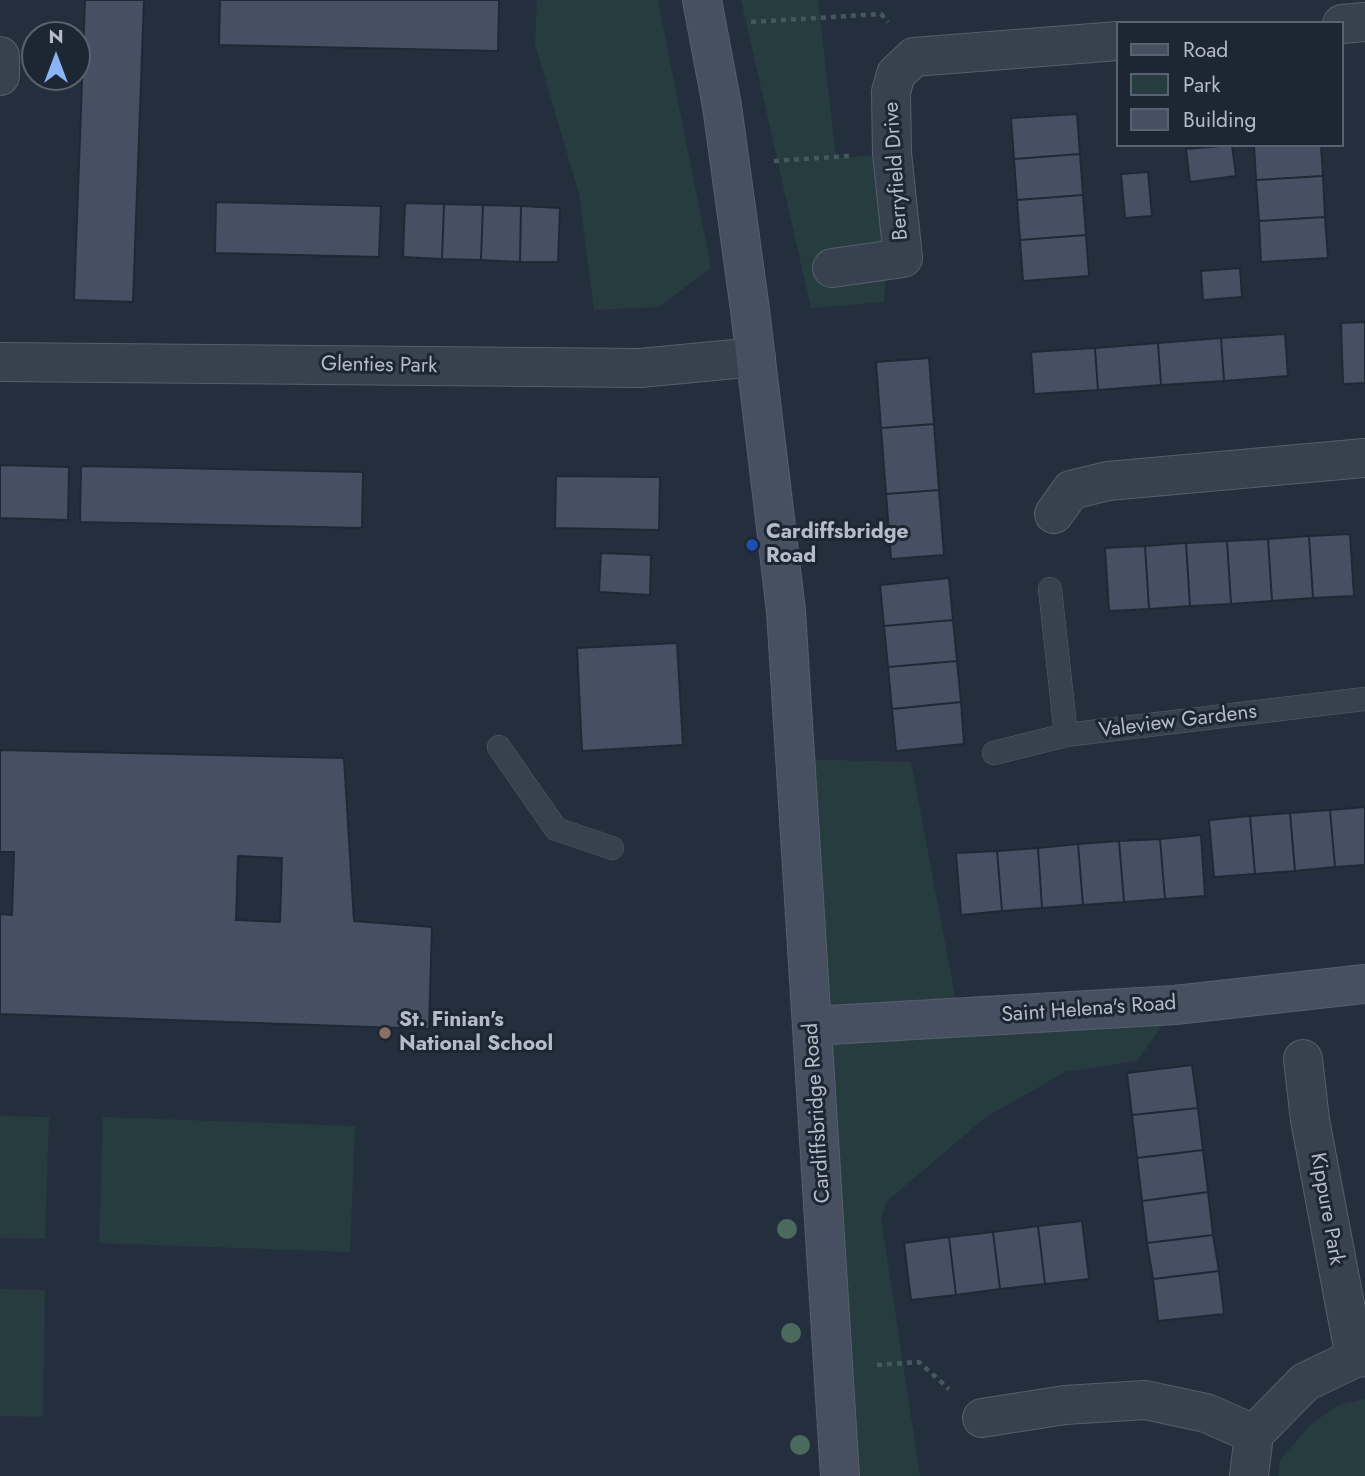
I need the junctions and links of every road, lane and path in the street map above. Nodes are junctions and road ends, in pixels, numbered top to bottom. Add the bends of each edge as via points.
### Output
1 (704, 13) edge
2 (1365, 22) edge
3 (1344, 24) edge
4 (1116, 41) edge
5 (0, 56) edge
6 (914, 57) junction
7 (0, 76) edge
8 (892, 153) junction
9 (730, 163) junction
10 (832, 268) dead end
11 (756, 357) junction
12 (0, 362) edge
13 (1365, 458) edge
14 (1054, 514) dead end
15 (1051, 589) dead end
16 (1365, 699) edge
17 (1066, 735) junction
18 (499, 747) dead end
19 (994, 753) dead end
20 (612, 848) dead end
21 (1365, 984) edge
22 (812, 1026) junction
23 (1303, 1059) dead end
24 (1360, 1358) edge
25 (835, 1369) junction
26 (982, 1418) joint
27 (1254, 1434) junction
28 (840, 1476) edge
29 (1249, 1476) edge

1 - 6 path via 881,14
1 - 9 main road, Cardiffsbridge Road
2 - 3 street
4 - 6 street
5 - 7 street
6 - 8 street, Berryfield Drive via 896,74 891,92
8 - 9 path
8 - 10 street, Berryfield Drive via 903,258
9 - 11 main road, Cardiffsbridge Road
11 - 12 street, Glenties Park via 640,368
11 - 22 main road, Cardiffsbridge Road via 786,611
13 - 14 street via 1108,481 1071,490
15 - 17 lane
16 - 17 lane, Valeview Gardens
17 - 19 lane, Valeview Gardens
18 - 20 lane via 556,830
21 - 22 main road, Saint Helena's Road via 1175,1005
22 - 25 main road, Cardiffsbridge Road
23 - 24 street, Kippure Park via 1310,1120
24 - 27 street, Kippure Park via 1305,1382
25 - 26 path via 919,1362
25 - 28 main road, Cardiffsbridge Road
26 - 27 street via 1065,1405 1145,1400 1206,1413
27 - 29 street

